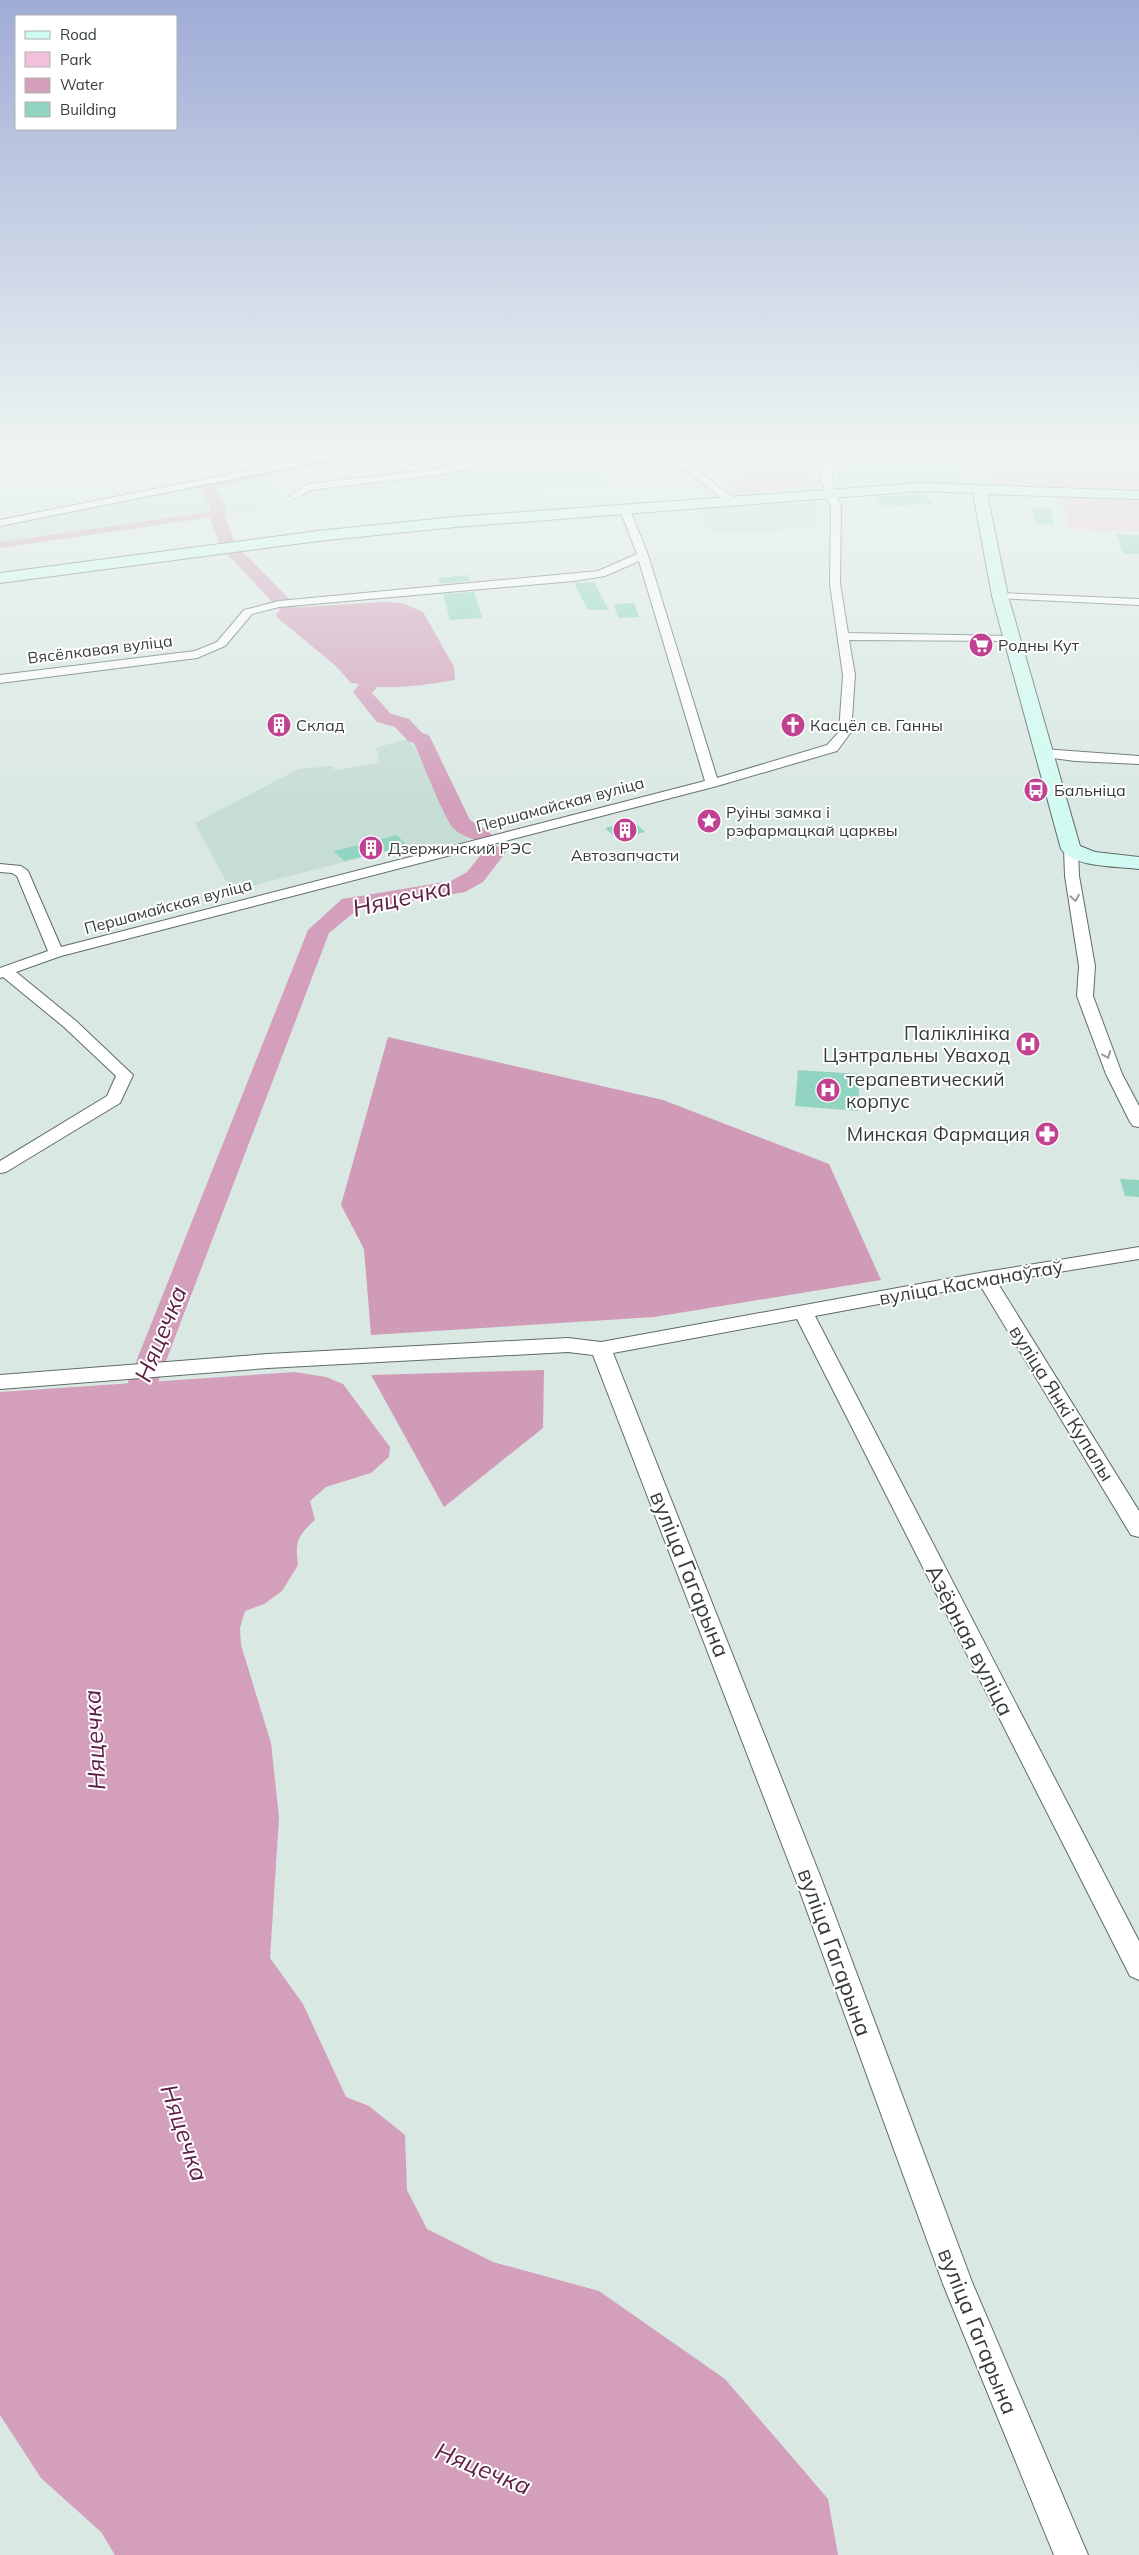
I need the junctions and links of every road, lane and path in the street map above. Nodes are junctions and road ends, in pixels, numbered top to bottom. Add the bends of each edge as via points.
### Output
1 (66, 569) edge
2 (612, 569) edge
3 (647, 569) edge
4 (835, 569) edge
5 (995, 569) edge
6 (0, 578) edge
7 (1000, 596) junction
8 (312, 600) joint
9 (1139, 602) edge
10 (843, 636) junction
11 (1011, 639) junction
12 (0, 679) edge
13 (1043, 753) junction
14 (1139, 760) edge
15 (712, 783) junction
16 (1071, 849) junction
17 (1139, 862) edge
18 (0, 868) edge
19 (56, 953) junction
20 (3, 972) edge
21 (1139, 1122) edge
22 (0, 1168) edge
23 (1139, 1253) edge
24 (985, 1278) junction
25 (803, 1312) junction
26 (601, 1349) junction
27 (0, 1382) edge
28 (1139, 1529) edge
29 (1139, 1968) edge
30 (1071, 2555) edge

1 - 6 street
2 - 8 street, Вясёлкавая вуліца via 601,574
3 - 15 street
4 - 10 street, Першамайская вуліца
5 - 7 street
7 - 9 street
7 - 11 street
8 - 12 street, Вясёлкавая вуліца via 248,612 221,644 197,654
10 - 11 street
10 - 15 street, Першамайская вуліца via 849,676 845,732 832,748
11 - 13 street
13 - 14 street
13 - 16 street
15 - 19 street, Першамайская вуліца
16 - 17 street via 1092,858
16 -> 21 street via 1072,876 1086,959 1085,996 1114,1074
18 - 19 street via 16,869 23,874
19 - 20 street, Першамайская вуліца
20 - 22 street via 70,1024 125,1075 114,1100
23 - 24 street, вуліца Касманаўтаў
24 - 25 street, вуліца Касманаўтаў
24 - 28 street, вуліца Янкі Купалы
25 - 26 street, вуліца Касманаўтаў
25 - 29 street, Азёрная вуліца
26 - 27 street, вуліца Касманаўтаў via 568,1345 162,1367
26 - 30 street, вуліца Гагарына via 808,1878 958,2284

